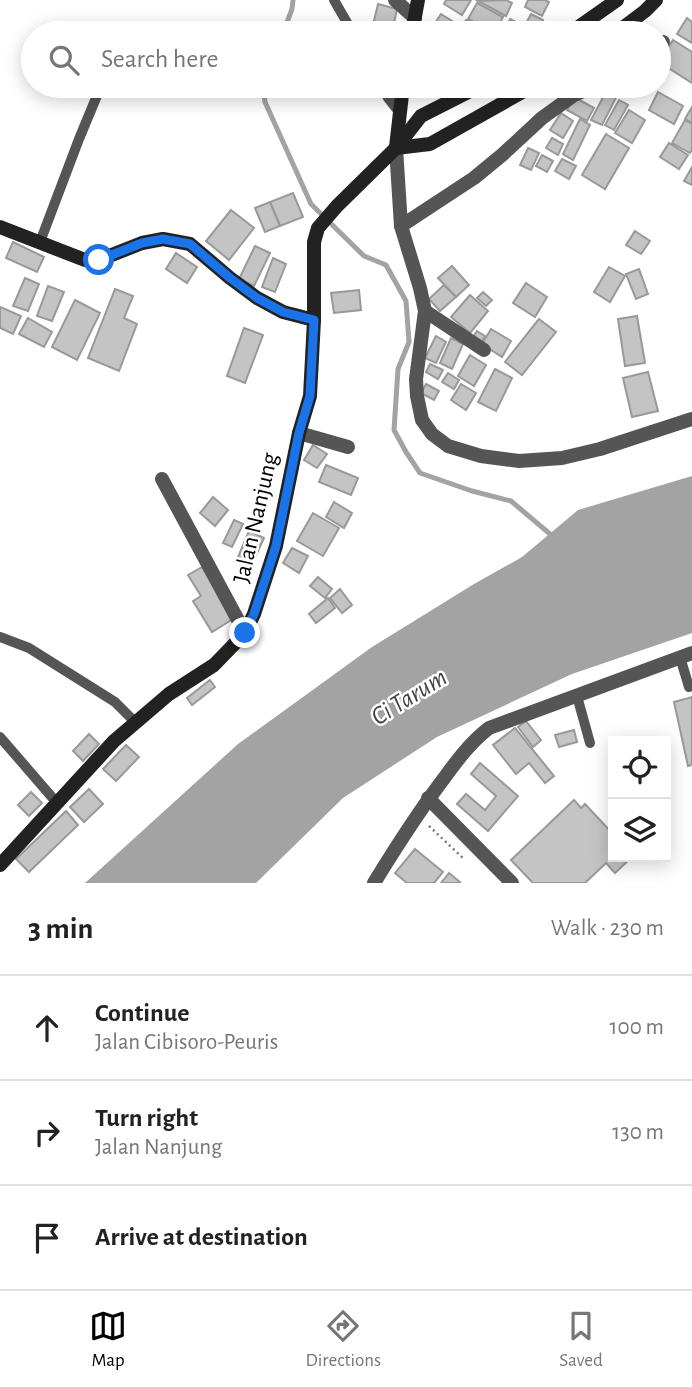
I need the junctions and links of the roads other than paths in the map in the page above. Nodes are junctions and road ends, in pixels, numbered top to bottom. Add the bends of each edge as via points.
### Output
1 (334, 0) edge
2 (395, 0) edge
3 (418, 0) edge
4 (617, 0) edge
5 (656, 0) edge
6 (415, 18) junction
7 (346, 21) edge
8 (414, 21) edge
9 (587, 21) edge
10 (632, 21) edge
11 (96, 98) edge
12 (388, 98) edge
13 (402, 98) edge
14 (456, 98) edge
15 (512, 98) edge
16 (568, 98) edge
17 (399, 112) junction
18 (396, 148) junction
19 (401, 226) junction
20 (0, 227) edge
21 (40, 242) junction
22 (425, 311) junction
23 (314, 320) junction
24 (484, 350) dead end
25 (692, 419) edge
26 (299, 433) junction
27 (348, 447) dead end
28 (162, 480) dead end
29 (245, 633) junction
30 (0, 637) edge
31 (686, 655) edge
32 (689, 687) dead end
33 (577, 696) junction
34 (135, 722) junction
35 (0, 737) edge
36 (590, 743) dead end
37 (428, 798) junction
38 (57, 803) junction
39 (0, 864) edge
40 (374, 883) edge
41 (512, 883) edge

1 - 7 lane
2 - 6 street
3 - 6 main road
4 - 9 main road
5 - 10 main road
6 - 8 main road
11 - 21 lane
12 - 17 lane
13 - 17 main road
14 - 18 main road, Jalan Nanjung via 421,116
15 - 18 main road via 430,144
16 - 19 street via 474,178
17 - 18 main road
18 - 19 street
18 - 23 main road, Jalan Nanjung via 318,228
19 - 22 street
20 - 21 main road
21 - 23 main road via 85,260 99,260 163,239 190,244 257,298 283,312
22 - 24 street
22 - 25 street via 417,396 422,420 448,446 519,461 562,458
23 - 26 main road, Jalan Nanjung via 310,396
26 - 27 street
26 - 29 main road, Jalan Nanjung via 276,546
28 - 29 street
29 - 34 main road, Jalan Nanjung via 214,665
30 - 34 lane via 29,648 115,702
31 - 32 lane
31 - 33 street
33 - 36 lane
33 - 37 street via 489,728 464,751
34 - 38 main road, Jalan Nanjung
35 - 38 lane
37 - 40 street
37 - 41 street
38 - 39 main road, Jalan Nanjung

